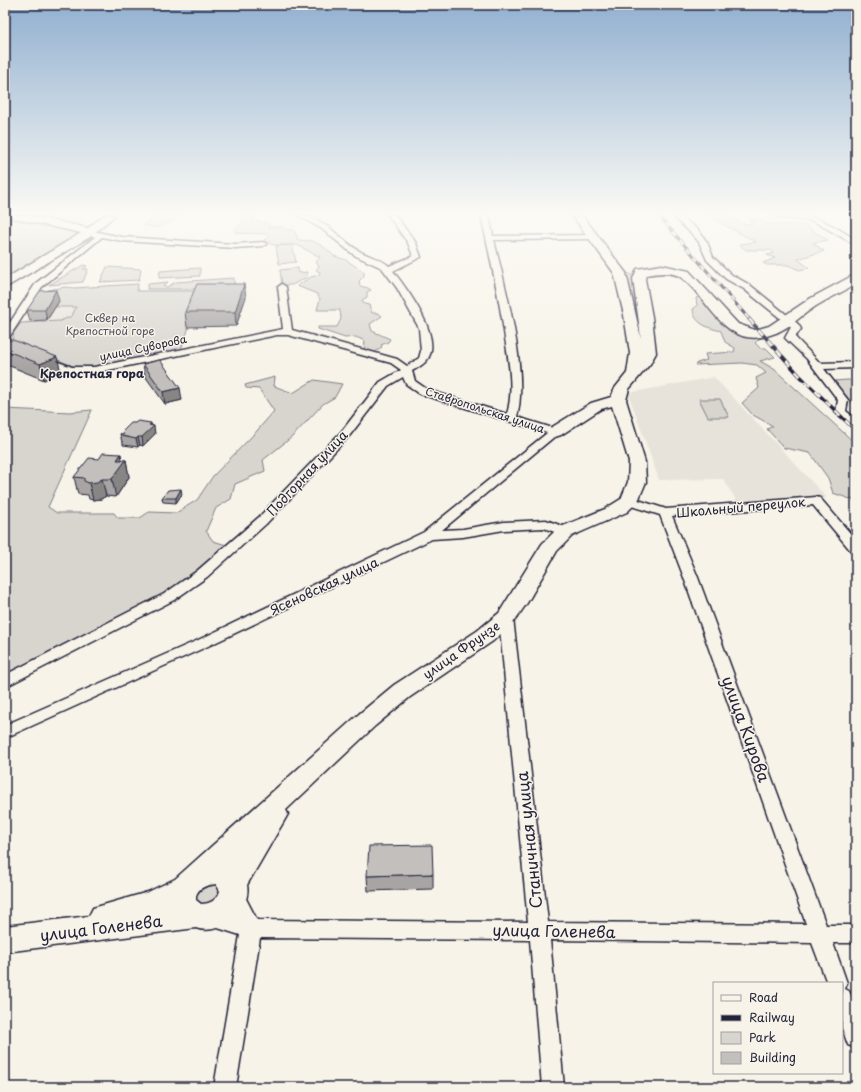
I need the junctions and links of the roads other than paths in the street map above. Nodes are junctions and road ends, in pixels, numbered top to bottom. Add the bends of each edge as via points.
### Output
1 (36, 266) edge
2 (63, 266) edge
3 (385, 266) edge
4 (392, 266) edge
5 (495, 266) edge
6 (616, 266) edge
7 (718, 266) edge
8 (389, 270) junction
9 (856, 280) edge
10 (5, 284) edge
11 (282, 287) dead end
12 (788, 320) junction
13 (288, 332) junction
14 (6, 342) edge
15 (34, 356) edge
16 (856, 365) edge
17 (818, 366) junction
18 (406, 369) junction
19 (634, 373) junction
20 (618, 400) junction
21 (512, 419) junction
22 (856, 424) edge
23 (555, 432) junction
24 (629, 501) junction
25 (665, 512) junction
26 (565, 532) junction
27 (430, 535) junction
28 (856, 548) edge
29 (506, 618) junction
30 (5, 682) edge
31 (5, 732) edge
32 (308, 774) junction
33 (187, 884) junction
34 (234, 890) junction
35 (202, 916) junction
36 (251, 929) junction
37 (539, 931) junction
38 (819, 934) junction
39 (856, 934) edge
40 (6, 940) edge
41 (837, 982) edge
42 (843, 1001) edge
43 (856, 1037) edge
44 (225, 1087) edge
45 (553, 1087) edge

1 - 10 main road
2 - 14 street via 39,285
3 - 8 street, Подгорная улица
4 - 8 street
5 - 21 street via 514,363 515,413
6 - 19 main road via 623,281 637,353
7 - 12 street
8 - 18 street, Подгорная улица via 424,328 426,351 423,359
9 - 12 main road via 811,304
11 - 13 street
12 - 17 street via 796,329 790,338
12 - 19 main road via 765,333 740,331 733,327 685,274 672,270 646,270 641,272 639,280 649,353
13 - 15 street, улица Суворова via 277,332 94,370 71,370
13 - 18 street via 394,361
16 - 17 street
17 - 22 street via 843,400 841,412
18 - 21 street, Ставропольская улица via 410,382 424,392
18 - 30 street, Подгорная улица via 384,384 346,433 262,521 202,574 168,597
19 - 20 main road via 622,388
20 - 23 main road, Ясеновская улица via 596,406
20 - 24 main road via 637,462 637,482
21 - 23 street, Ставропольская улица
23 - 27 street, Ясеновская улица
24 - 25 street
24 - 26 main road, улица Фрунзе via 611,513
25 - 28 street, Школьный переулок via 816,501
25 - 38 street, улица Кирова
26 - 27 street via 546,524
26 - 29 main road, улица Фрунзе via 546,553
27 - 31 street, Ясеновская улица via 201,644
29 - 32 main road, улица Фрунзе via 485,636 402,691
29 - 37 street, Станичная улица
32 - 33 main road, улица Фрунзе
32 - 34 main road, улица Фрунзе via 270,820
33 - 34 main road via 204,873 216,872 227,876
33 - 35 main road via 182,901 186,910
33 - 40 main road, улица Голенева via 167,898 148,906
34 - 35 main road via 229,905 218,913
34 - 36 street
35 - 36 street, улица Голенева
35 - 40 main road, улица Голенева
36 - 37 street, улица Голенева
36 - 44 street
37 - 38 street, улица Голенева
37 - 45 street, Станичная улица
38 - 39 street, улица Голенева
38 - 41 street, улица Кирова
42 - 43 street

